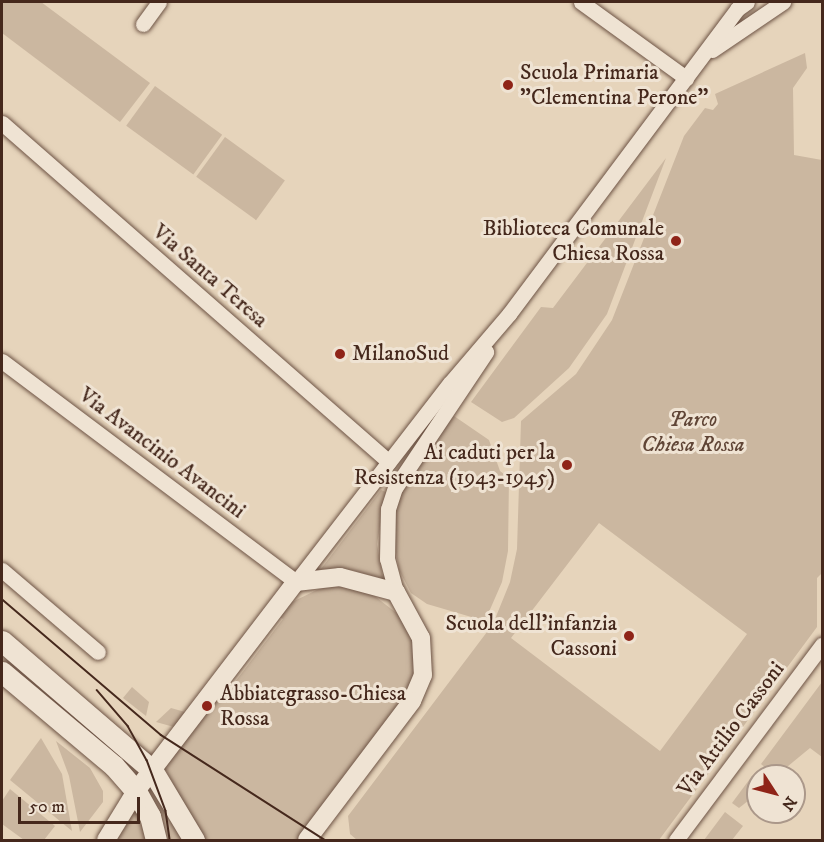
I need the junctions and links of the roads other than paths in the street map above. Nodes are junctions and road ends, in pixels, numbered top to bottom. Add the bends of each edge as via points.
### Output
1 (159, 2) edge
2 (581, 2) edge
3 (783, 2) edge
4 (738, 4) edge
5 (758, 19) junction
6 (143, 24) dead end
7 (700, 59) junction
8 (686, 78) junction
9 (2, 123) edge
10 (509, 314) junction
11 (2, 361) edge
12 (389, 462) junction
13 (2, 570) edge
14 (296, 582) junction
15 (396, 592) junction
16 (2, 641) edge
17 (822, 645) edge
18 (98, 652) dead end
19 (2, 672) edge
20 (152, 770) junction
21 (136, 791) junction
22 (105, 838) edge
23 (312, 838) edge
24 (156, 840) edge
25 (194, 840) edge
26 (676, 840) edge

1 - 6 street
2 - 8 street
3 - 5 street
4 - 5 street
4 - 7 street
5 - 7 street
7 - 8 street
8 - 10 street
9 - 12 street, Via Santa Teresa
10 - 12 street
10 - 15 street via 462,392 403,473 388,509 387,559
11 - 14 street, Via Avancinio Avancini
12 - 14 street
13 - 18 street
14 - 15 street via 340,577
14 - 20 street
15 - 23 street via 421,638 420,682 412,701
16 - 20 main road
17 - 26 street, Via Attilio Cassoni
19 - 21 main road via 114,766
20 - 21 street
20 - 25 main road
21 - 22 street
21 - 24 main road via 150,816

